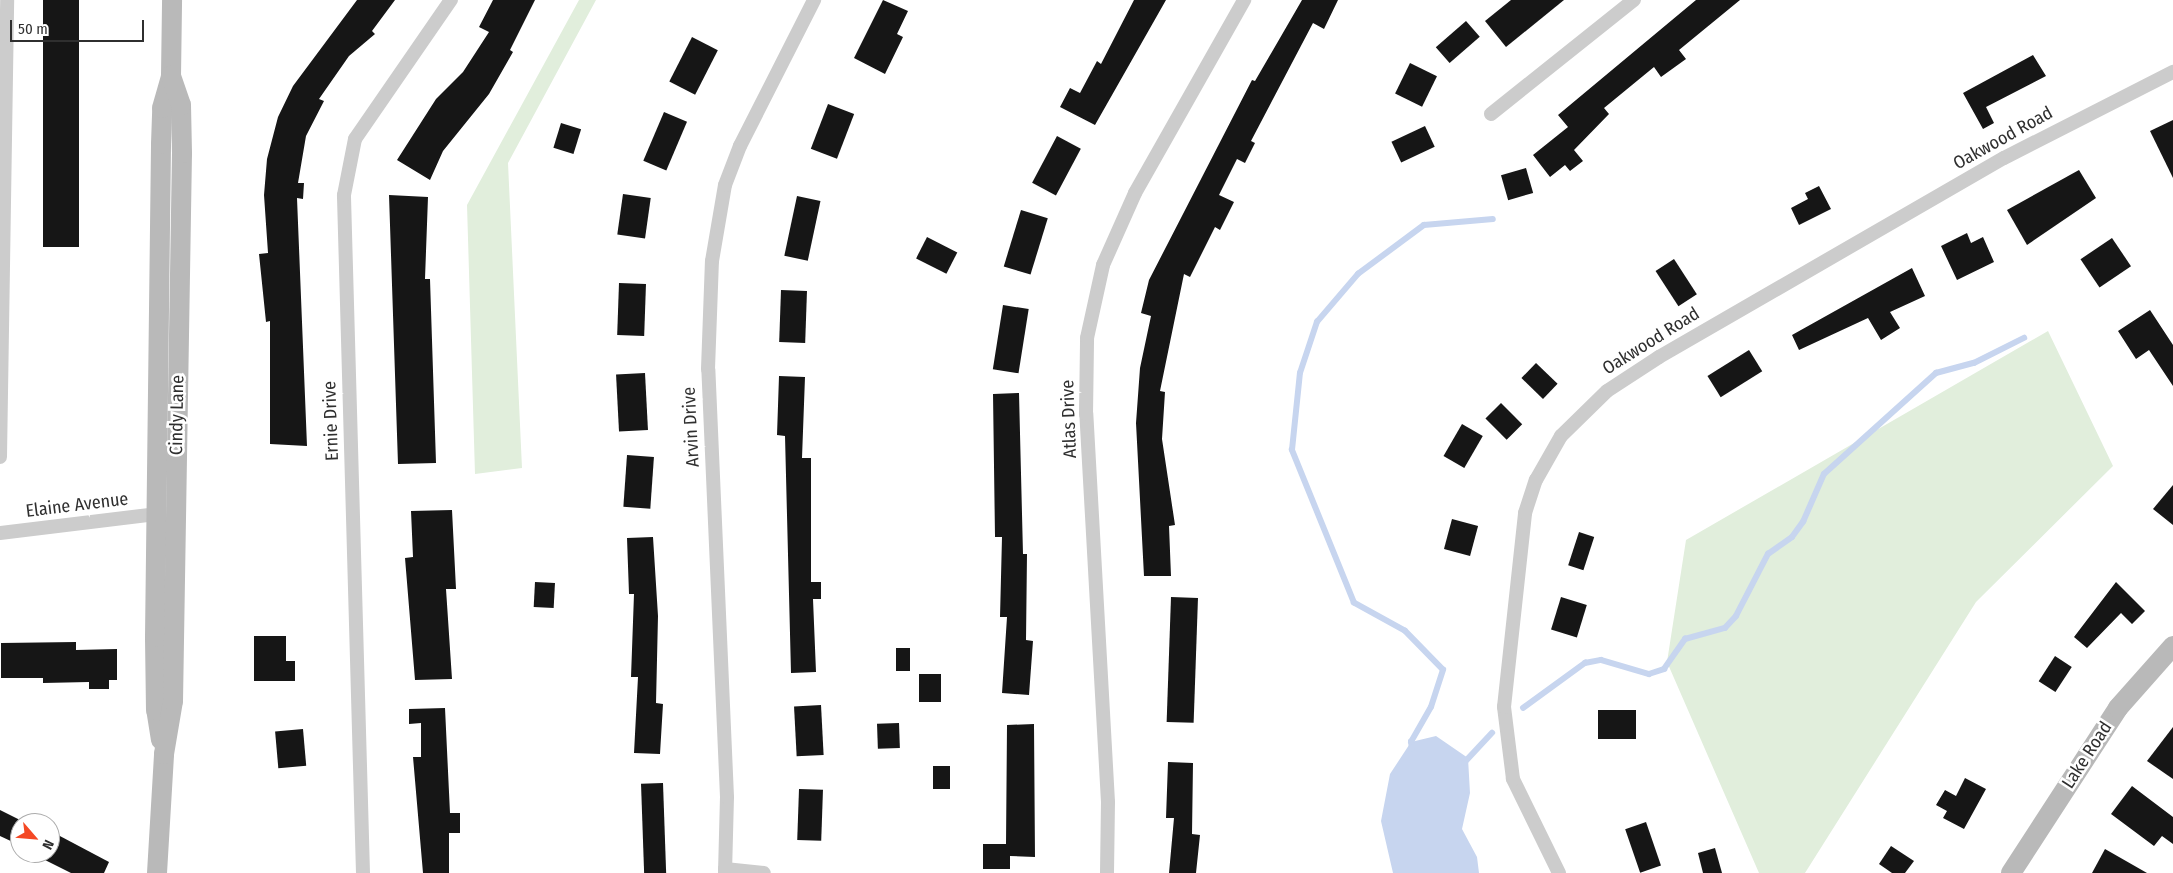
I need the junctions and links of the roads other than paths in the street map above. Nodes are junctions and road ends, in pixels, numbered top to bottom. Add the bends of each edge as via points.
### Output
1 (7, 0) edge
2 (172, 0) edge
3 (451, 0) edge
4 (814, 0) edge
5 (1244, 0) edge
6 (1634, 0) edge
7 (2173, 72) edge
8 (171, 76) junction
9 (1491, 114) dead end
10 (0, 457) edge
11 (158, 514) junction
12 (0, 533) edge
13 (2173, 646) edge
14 (164, 754) junction
15 (725, 871) edge
16 (157, 873) edge
17 (364, 873) edge
18 (764, 873) edge
19 (1107, 873) edge
20 (1559, 873) edge
21 (2011, 873) edge

1 - 10 street
2 - 8 main road, Cindy Lane
3 - 17 street, Ernie Drive via 354,139 344,195
4 - 15 street, Arvin Drive via 737,154 719,211 712,261 708,369 727,797
5 - 19 street, Atlas Drive via 1128,209 1103,265 1087,338 1086,414 1108,802
6 - 9 street
7 - 20 street, Oakwood Road via 2004,158 1659,356 1607,391 1561,436 1536,480 1525,514 1504,706 1513,778
8 - 11 main road, Cindy Lane via 162,108 161,135
8 - 14 main road, Cindy Lane via 181,105 182,153 173,701
11 - 12 street, Elaine Avenue
11 - 14 main road, Cindy Lane via 156,710
13 - 21 main road, Lake Road via 2118,708
14 - 16 main road, Cindy Lane
15 - 18 street

